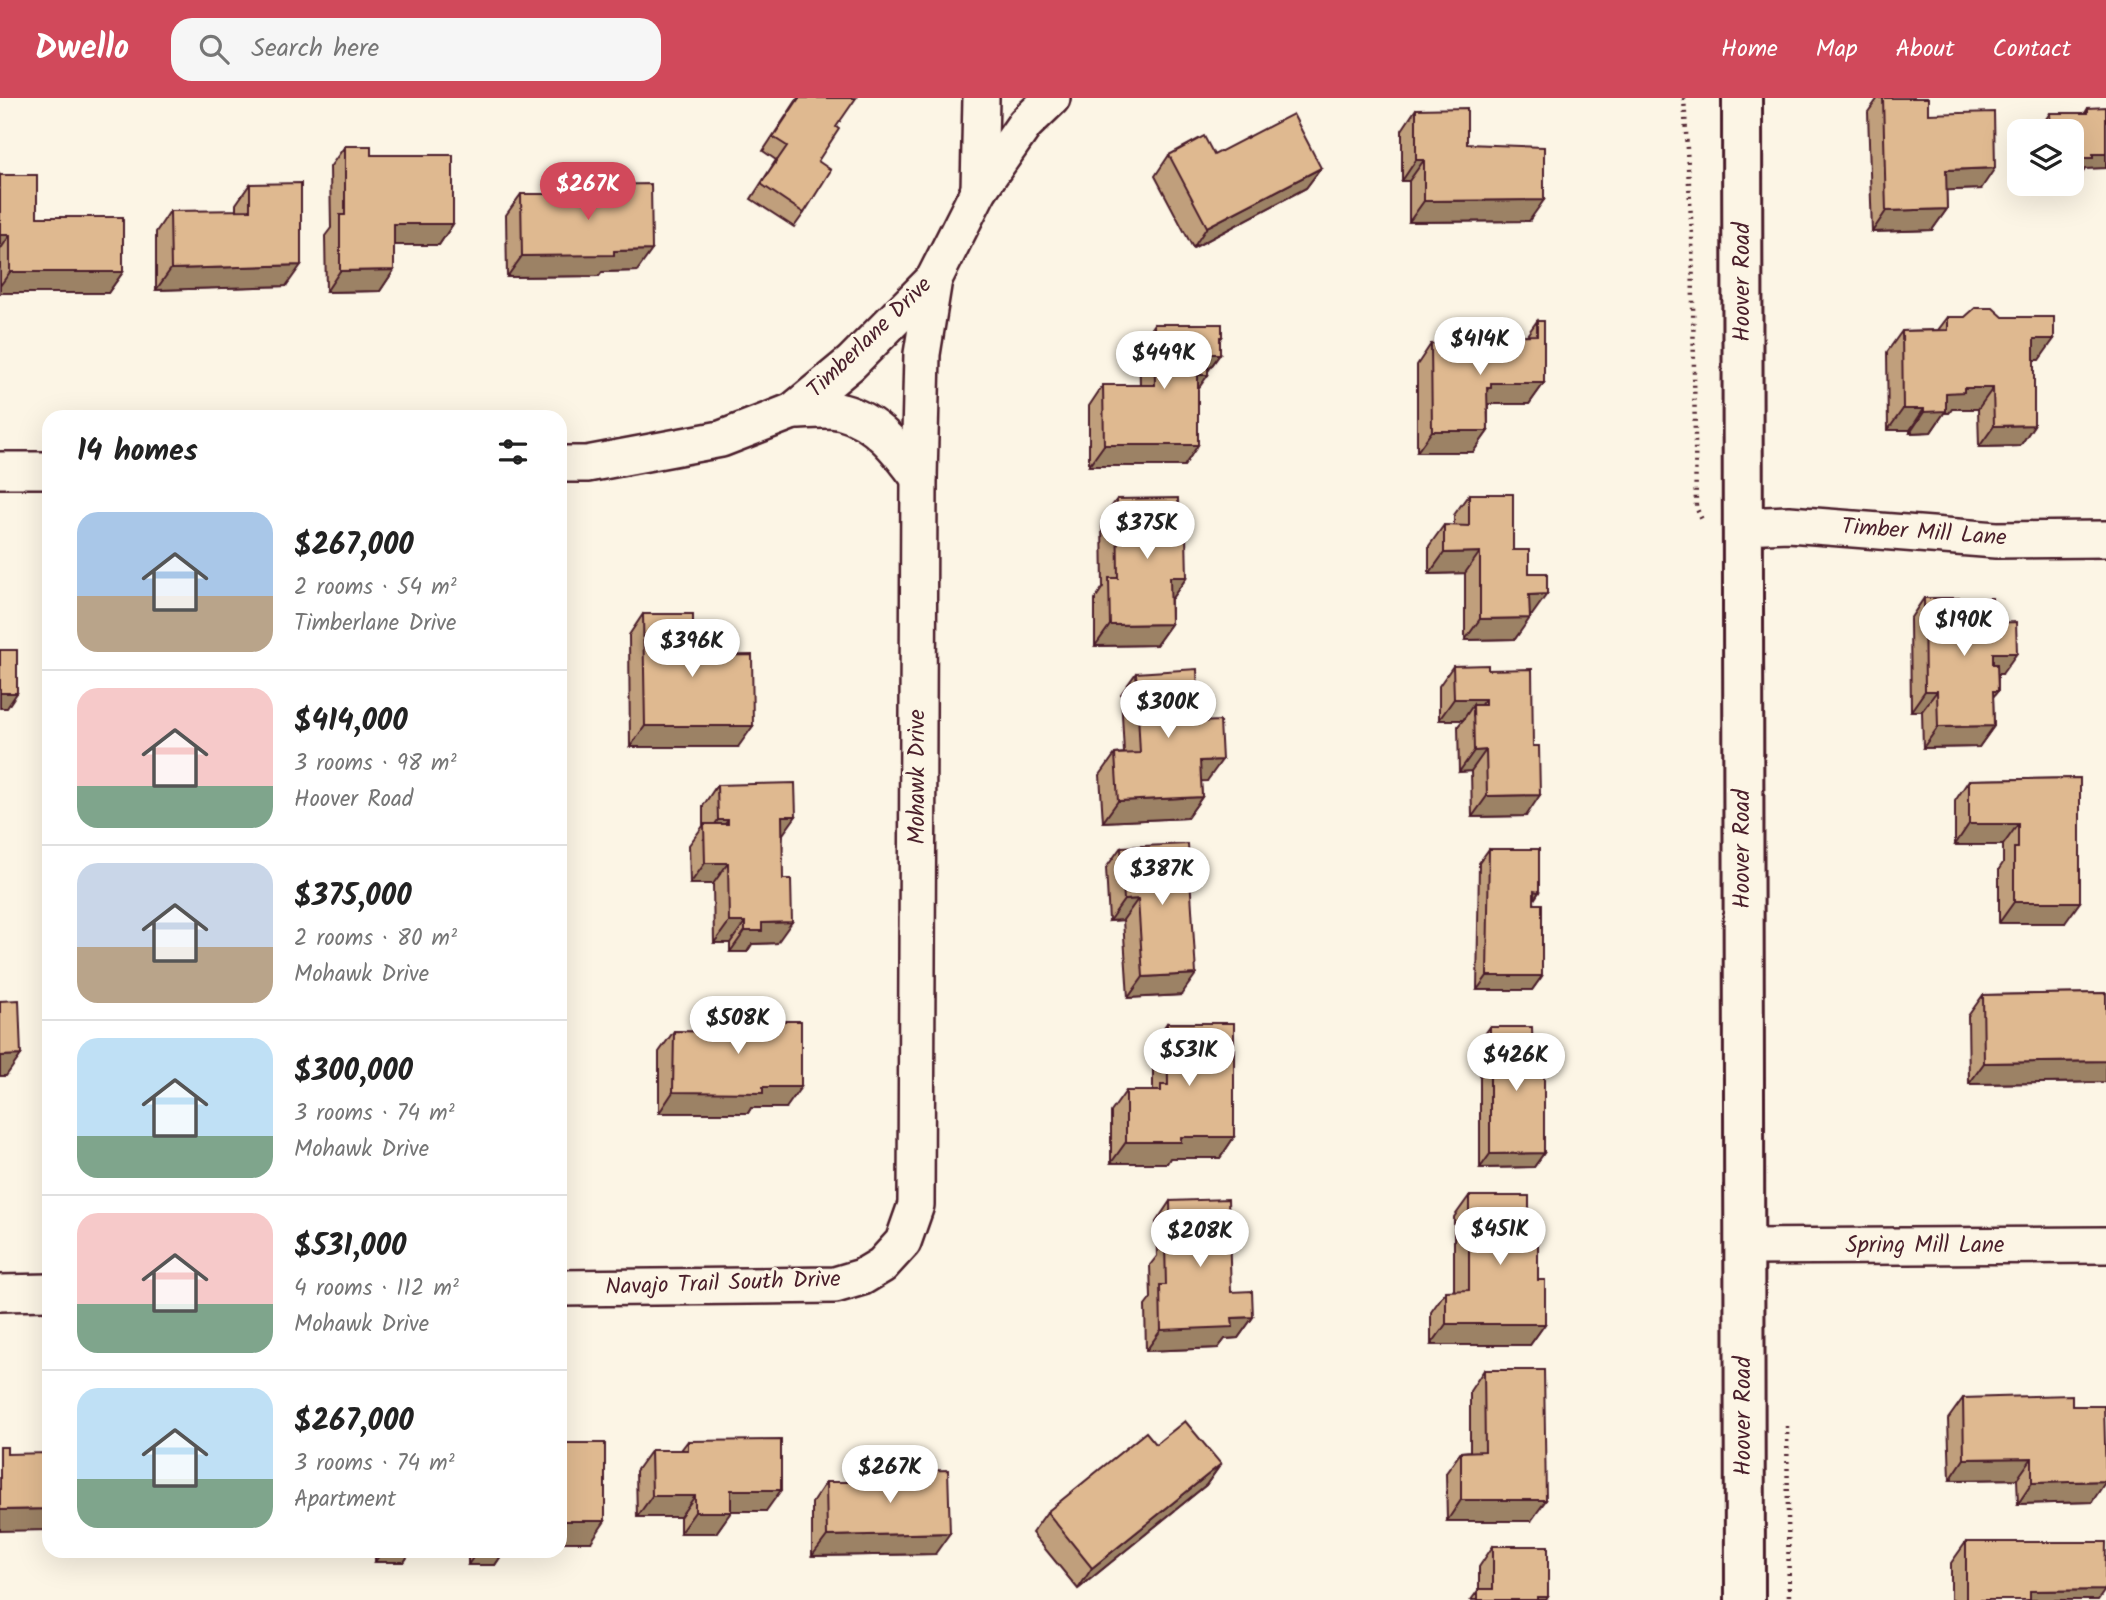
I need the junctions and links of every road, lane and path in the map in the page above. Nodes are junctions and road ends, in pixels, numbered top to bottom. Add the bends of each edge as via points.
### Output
1 (981, 98) edge
2 (1052, 98) edge
3 (1742, 98) edge
4 (979, 190) junction
5 (934, 279) junction
6 (793, 411) junction
7 (567, 464) edge
8 (0, 470) edge
9 (42, 470) edge
10 (919, 478) junction
11 (1743, 526) junction
12 (2106, 539) edge
13 (2106, 1245) edge
14 (1744, 1247) junction
15 (881, 1265) joint
16 (567, 1288) edge
17 (42, 1292) edge
18 (0, 1293) edge
19 (1787, 1420) dead end
20 (1745, 1600) edge
21 (1789, 1600) edge

1 - 4 street
2 - 4 street, Timberlane Drive via 1025,124
3 - 11 street, Hoover Road
4 - 5 street, Timberlane Drive
5 - 6 street, Timberlane Drive via 851,363
5 - 10 street, Mohawk Drive via 922,354
6 - 7 street, Timberlane Drive via 721,439
6 - 10 street via 840,411 863,419 884,436
8 - 9 street
10 - 15 street, Mohawk Drive via 916,1205 903,1242
11 - 12 street, Timber Mill Lane via 1789,524 1996,540
11 - 14 street, Hoover Road
13 - 14 street, Spring Mill Lane
14 - 20 street, Hoover Road
15 - 16 street, Navajo Trail South Drive via 835,1285
17 - 18 street
19 - 21 path

